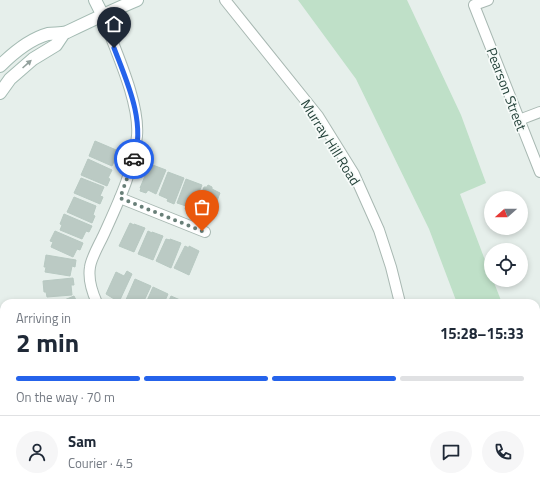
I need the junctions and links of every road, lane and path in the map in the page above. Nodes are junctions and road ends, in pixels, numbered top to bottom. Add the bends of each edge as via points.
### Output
1 (96, 0) edge
2 (137, 0) edge
3 (225, 0) edge
4 (488, 0) edge
5 (102, 14) junction
6 (64, 33) junction
7 (0, 66) edge
8 (0, 92) edge
9 (540, 112) edge
10 (519, 120) junction
11 (540, 172) edge
12 (120, 198) junction
13 (205, 232) dead end
14 (96, 299) edge
15 (399, 299) edge

1 - 5 main road
2 - 5 main road
3 - 15 street, Murray Hill Road via 318,116 354,174 379,230
4 - 10 street, Pearson Street via 474,5
5 - 6 main road
5 - 12 street via 132,96 138,134 135,154
6 - 7 main road via 49,34 32,41
8 -> 6 main road via 10,79 33,59 56,45
9 - 10 street
10 - 11 street, Pearson Street
12 - 13 street
12 - 14 street via 90,266

